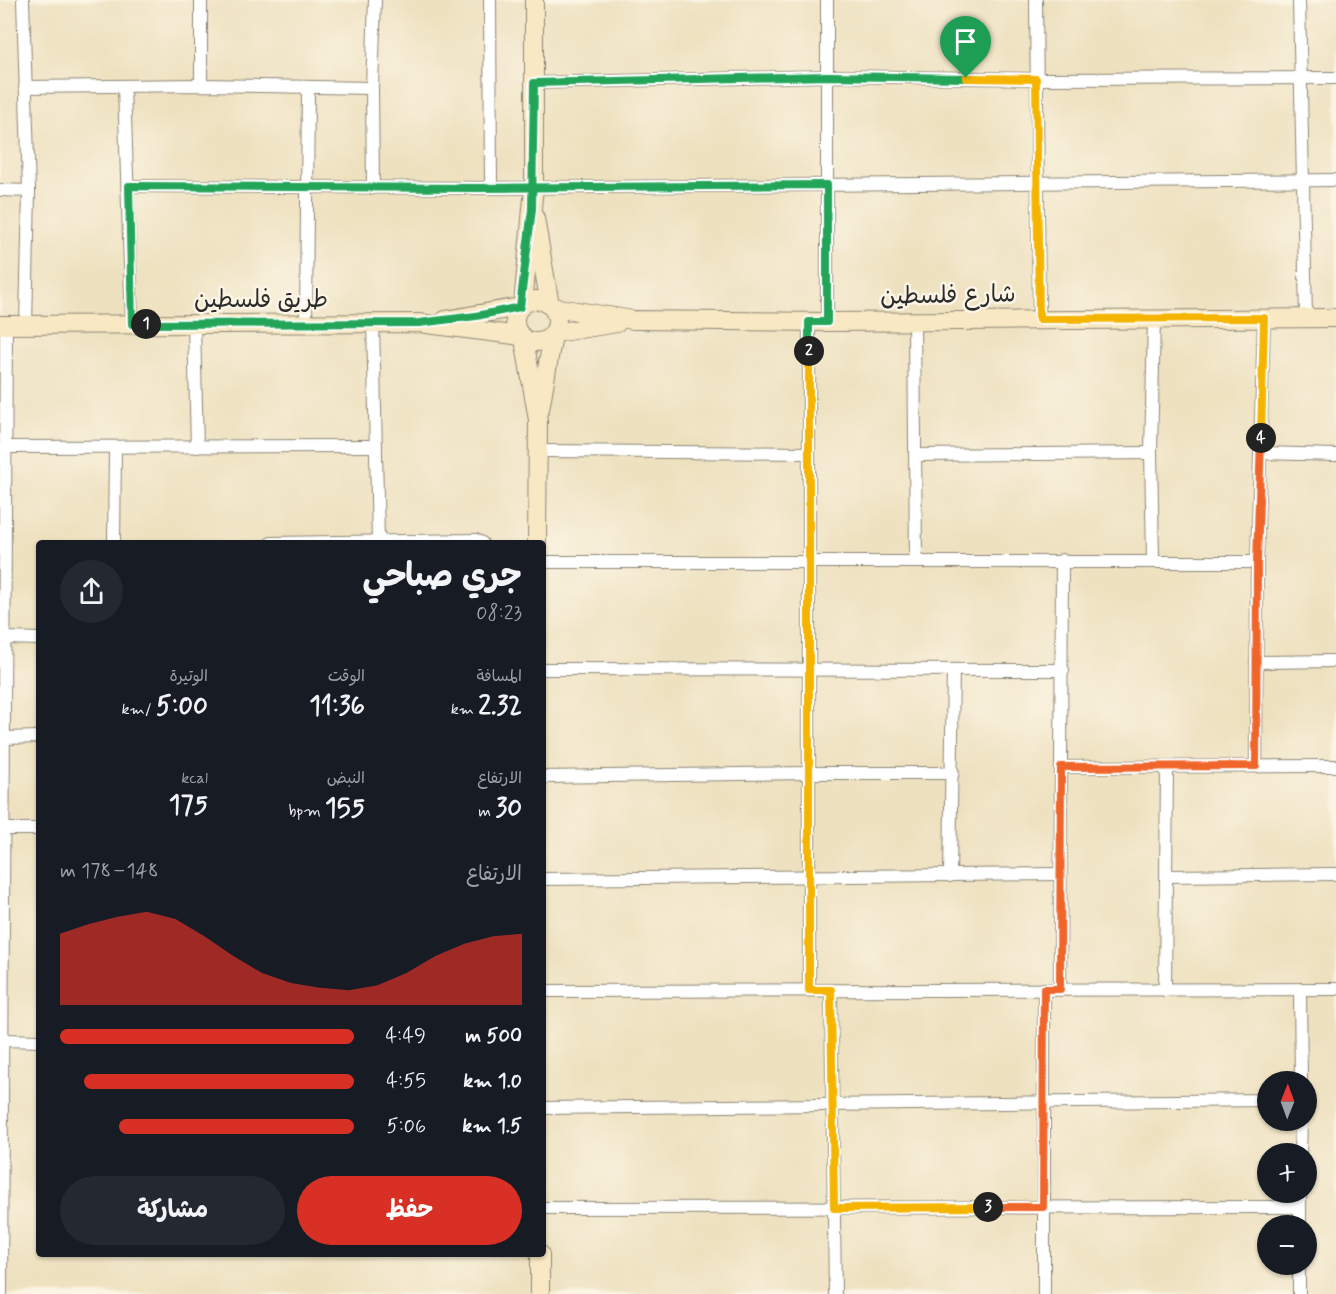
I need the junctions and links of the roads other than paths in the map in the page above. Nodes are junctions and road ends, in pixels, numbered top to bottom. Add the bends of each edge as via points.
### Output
1 (22, 0) edge
2 (201, 0) edge
3 (375, 0) edge
4 (489, 0) edge
5 (534, 0) edge
6 (827, 0) edge
7 (1036, 0) edge
8 (1299, 0) edge
9 (827, 76) junction
10 (1302, 78) junction
11 (1336, 78) edge
12 (1036, 79) junction
13 (534, 83) junction
14 (201, 85) junction
15 (25, 87) junction
16 (124, 87) junction
17 (308, 87) junction
18 (372, 88) junction
19 (1304, 180) junction
20 (1336, 180) edge
21 (1037, 183) junction
22 (827, 185) junction
23 (129, 186) junction
24 (308, 187) junction
25 (534, 187) junction
26 (373, 188) junction
27 (491, 188) junction
28 (0, 190) edge
29 (29, 190) junction
30 (532, 209) junction
31 (521, 306) junction
32 (551, 306) junction
33 (1264, 318) junction
34 (1306, 318) junction
35 (1336, 318) edge
36 (1039, 319) junction
37 (1154, 319) junction
38 (633, 320) junction
39 (914, 321) junction
40 (818, 322) junction
41 (374, 323) junction
42 (419, 323) junction
43 (132, 324) junction
44 (194, 324) junction
45 (306, 324) junction
46 (3, 325) edge
47 (26, 325) junction
48 (554, 334) junction
49 (522, 338) junction
50 (538, 420) junction
51 (376, 446) junction
52 (7, 447) junction
53 (197, 447) junction
54 (115, 448) junction
55 (537, 451) junction
56 (809, 453) junction
57 (1151, 453) junction
58 (1260, 453) junction
59 (916, 454) junction
60 (1336, 455) edge
61 (114, 540) edge
62 (378, 540) joint
63 (476, 540) edge
64 (537, 540) edge
65 (1062, 560) junction
66 (1153, 560) junction
67 (809, 561) junction
68 (916, 561) junction
69 (3, 562) edge
70 (546, 562) edge
71 (1257, 562) junction
72 (6, 638) junction
73 (36, 639) edge
74 (1336, 661) edge
75 (1256, 662) junction
76 (3, 665) edge
77 (546, 669) edge
78 (809, 669) junction
79 (953, 670) junction
80 (1063, 670) junction
81 (5, 738) junction
82 (36, 738) edge
83 (2, 766) edge
84 (1256, 766) junction
85 (1336, 766) edge
86 (1061, 767) junction
87 (1167, 767) junction
88 (809, 773) junction
89 (952, 774) junction
90 (546, 777) edge
91 (36, 829) edge
92 (4, 830) junction
93 (1060, 874) junction
94 (1336, 874) edge
95 (950, 876) junction
96 (1167, 876) junction
97 (809, 877) junction
98 (546, 879) edge
99 (2, 989) edge
100 (1044, 989) junction
101 (1060, 989) junction
102 (1336, 989) edge
103 (546, 990) edge
104 (809, 990) junction
105 (831, 990) junction
106 (1165, 990) junction
107 (1300, 990) junction
108 (3, 1040) junction
109 (36, 1041) edge
110 (1301, 1071) edge
111 (1257, 1100) edge
112 (1043, 1103) junction
113 (833, 1106) junction
114 (546, 1108) edge
115 (1300, 1203) edge
116 (1043, 1207) junction
117 (1300, 1207) junction
118 (546, 1208) edge
119 (834, 1208) junction
120 (1300, 1215) edge
121 (540, 1257) edge
122 (1299, 1275) edge
123 (1, 1294) edge
124 (540, 1294) edge
125 (835, 1294) edge
126 (1044, 1294) edge
127 (1299, 1294) edge

1 - 15 street
2 - 14 street
3 - 18 street
4 - 27 street
5 - 13 street
6 - 9 street
7 - 12 street
8 - 10 street
9 - 12 street
9 - 13 street
9 - 22 street
10 - 11 street
10 - 12 street
10 - 19 street
12 - 21 street
13 - 25 street
14 - 16 street
14 - 17 street
15 - 16 street
15 - 29 street
16 - 23 street
17 - 18 street
17 - 24 street
18 - 26 street
19 - 20 street
19 - 21 street
19 - 34 street
21 - 22 street
21 - 36 street
22 - 25 street
22 - 40 street
23 - 24 street
23 - 43 street
24 - 26 street
24 - 45 street
25 - 27 street
25 - 30 street
26 - 27 street
28 - 29 street
29 - 47 street
30 - 31 street
30 - 32 street
31 - 32 street via 536,300
31 - 42 street
31 - 49 street via 515,321
32 - 38 street, شارع فلسطين
32 - 48 street via 557,316
33 - 34 street, شارع فلسطين
33 - 37 street, شارع فلسطين
33 - 58 street
34 - 35 street, شارع فلسطين
36 - 37 street, شارع فلسطين
36 - 39 street, شارع فلسطين
37 - 57 street
38 - 40 street, شارع فلسطين
38 - 48 street, شارع فلسطين
39 - 40 street, شارع فلسطين
39 - 59 street
40 - 56 street
41 - 42 street, طريق فلسطين
41 - 45 street, طريق فلسطين
41 - 51 street
42 - 49 street, طريق فلسطين
43 - 44 street, طريق فلسطين
43 - 47 street, طريق فلسطين
44 - 45 street, طريق فلسطين
44 - 53 street
46 - 47 street, طريق فلسطين
46 - 52 street
48 - 49 street via 539,342
48 - 50 street
49 - 50 street
50 - 55 street
51 - 53 street
51 - 62 street
52 - 54 street
52 - 69 street
53 - 54 street
54 - 61 street
55 - 56 street
55 - 64 street
56 - 67 street
57 - 59 street
57 - 66 street
58 - 60 street
58 - 71 street
59 - 68 street
62 - 63 street
65 - 66 street
65 - 68 street
65 - 80 street
66 - 71 street
67 - 68 street
67 - 70 street
67 - 78 street
69 - 72 street
71 - 75 street
72 - 73 street
72 - 76 street
74 - 75 street
75 - 84 street
76 - 81 street
77 - 78 street
78 - 79 street
78 - 88 street
79 - 80 street
79 - 89 street
80 - 86 street
81 - 82 street
81 - 83 street
83 - 92 street
84 - 85 street
84 - 87 street
86 - 87 street
86 - 93 street
87 - 96 street
88 - 89 street
88 - 90 street
88 - 97 street
89 - 95 street
91 - 92 street
92 - 99 street
93 - 95 street
93 - 101 street
94 - 96 street
95 - 97 street
96 - 106 street
97 - 98 street
97 - 104 street
99 - 108 street
100 - 101 street
100 - 105 street
100 - 112 street
101 - 106 street
102 - 107 street
103 - 104 street
104 - 105 street
105 - 113 street
106 - 107 street
107 - 110 street
108 - 109 street
108 - 123 street
111 - 112 street
112 - 113 street
112 - 116 street
113 - 114 street
113 - 119 street
115 - 117 street
116 - 117 street
116 - 119 street
116 - 126 street
117 - 120 street
118 - 119 street
119 - 125 street
121 - 124 street
122 - 127 street

